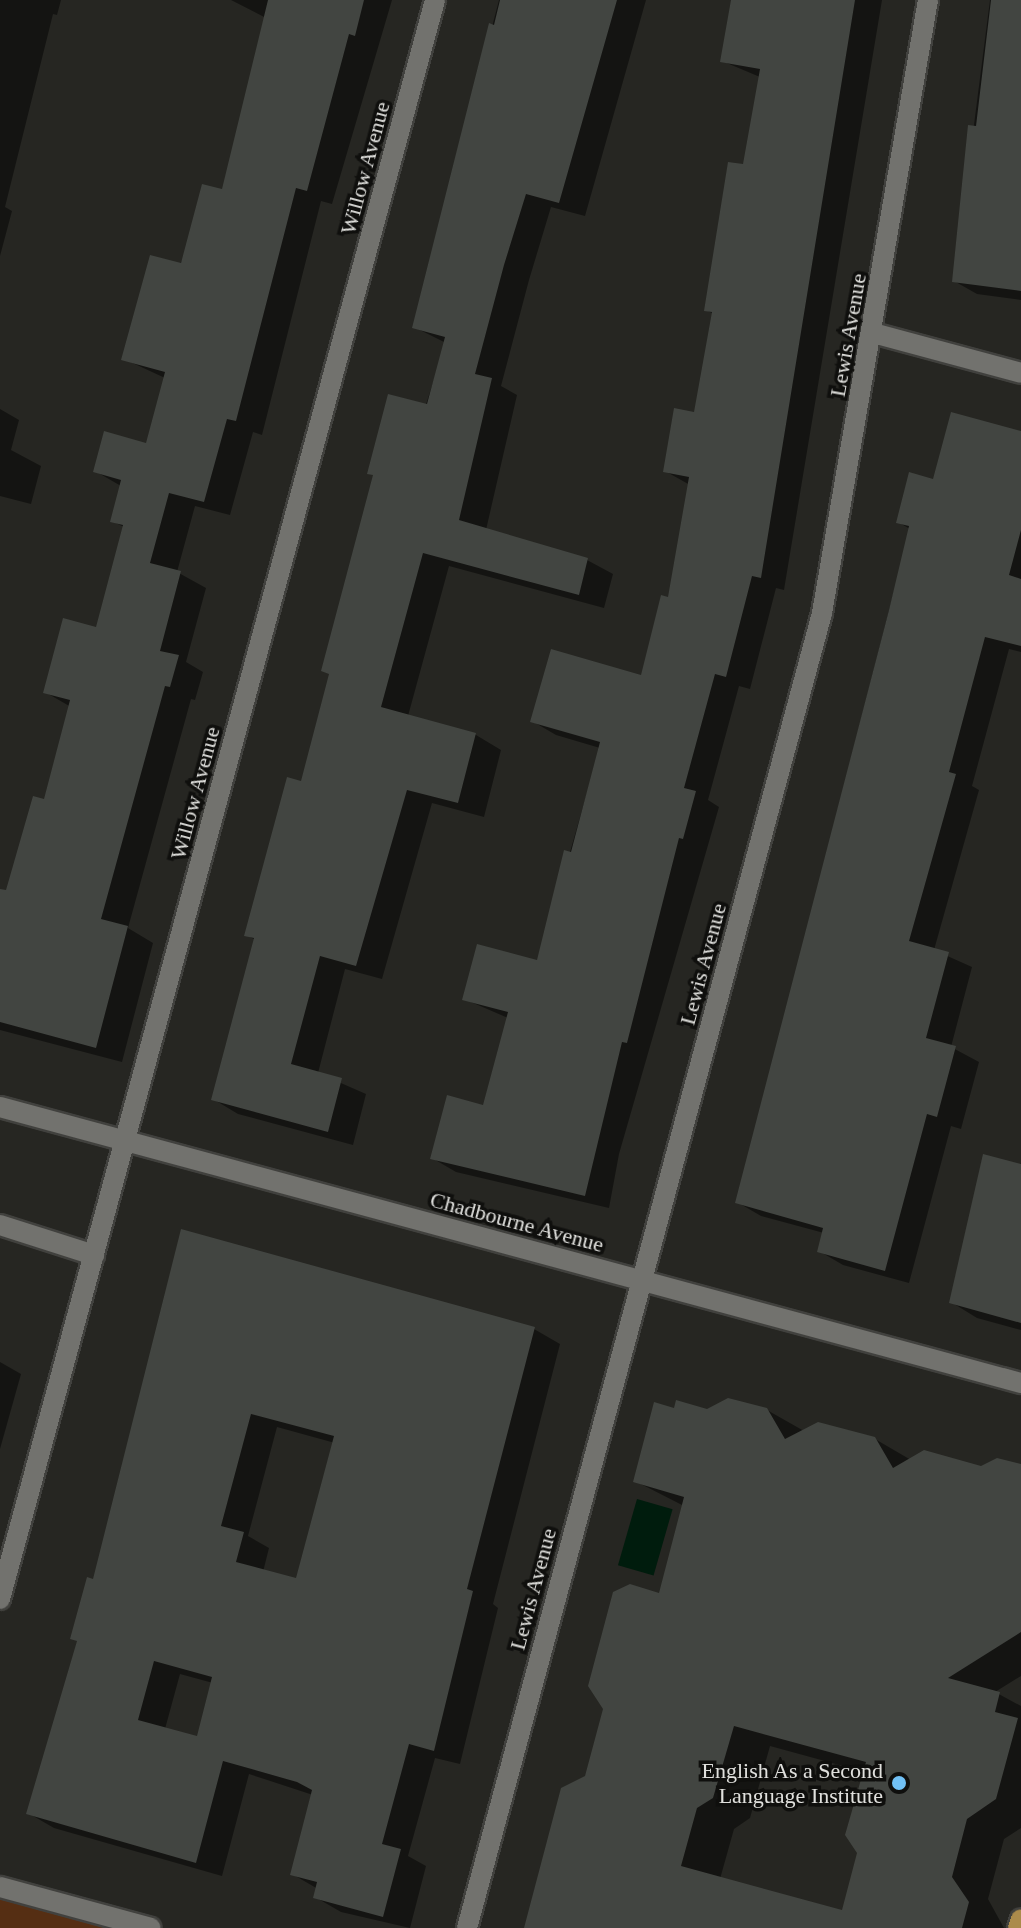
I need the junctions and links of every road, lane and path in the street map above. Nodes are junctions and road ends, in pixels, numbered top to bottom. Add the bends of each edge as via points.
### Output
1 (435, 0) edge
2 (928, 0) edge
3 (873, 333) junction
4 (1021, 373) edge
5 (0, 1107) edge
6 (125, 1141) junction
7 (0, 1225) edge
8 (94, 1255) junction
9 (642, 1280) junction
10 (1021, 1383) edge
11 (0, 1599) edge
12 (0, 1887) edge
13 (1021, 1919) edge
14 (151, 1928) edge
15 (467, 1928) edge
16 (1018, 1928) edge

1 - 6 street, Willow Avenue
2 - 3 street, Lewis Avenue
3 - 4 street
3 - 9 street, Lewis Avenue via 822,613
5 - 6 street, Chadbourne Avenue
6 - 8 street, Willow Avenue
6 - 9 street, Chadbourne Avenue
7 - 8 street
8 - 11 street, Willow Avenue
9 - 10 street, Chadbourne Avenue
9 - 15 street, Lewis Avenue
12 - 14 street
13 - 16 main road

